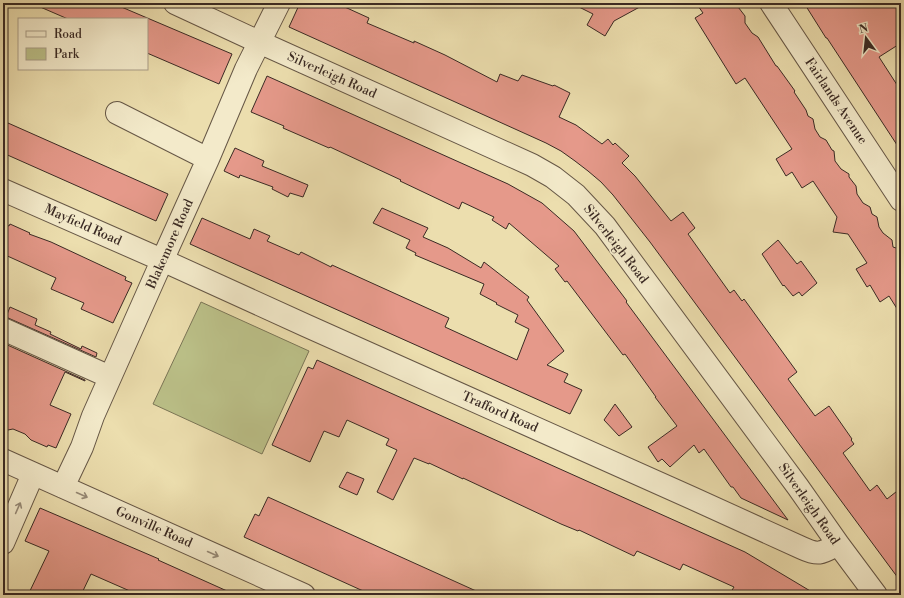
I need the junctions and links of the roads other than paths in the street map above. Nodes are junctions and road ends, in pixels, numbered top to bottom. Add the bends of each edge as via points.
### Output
1 (175, 3) edge
2 (279, 3) edge
3 (771, 3) edge
4 (259, 42) junction
5 (117, 113) dead end
6 (208, 159) junction
7 (3, 190) edge
8 (900, 196) edge
9 (162, 260) junction
10 (3, 329) edge
11 (110, 378) junction
12 (3, 460) edge
13 (33, 474) junction
14 (63, 486) junction
15 (3, 543) edge
16 (838, 544) junction
17 (304, 595) edge
18 (876, 595) edge

1 - 4 street, Silverleigh Road
2 - 4 street, Blakemore Road
3 - 8 street, Fairlands Avenue
4 - 6 street, Blakemore Road
4 - 16 street, Silverleigh Road via 532,165 576,195 605,226
5 - 6 street
6 - 9 street, Blakemore Road
7 - 9 street, Mayfield Road
9 - 11 street, Blakemore Road
9 - 16 street, Trafford Road via 809,552 822,553
10 - 11 street
11 - 14 street, Blakemore Road
12 - 13 street, Gonville Road
13 - 14 street, Gonville Road
15 -> 13 street
14 -> 17 street, Gonville Road
16 - 18 street, Silverleigh Road

